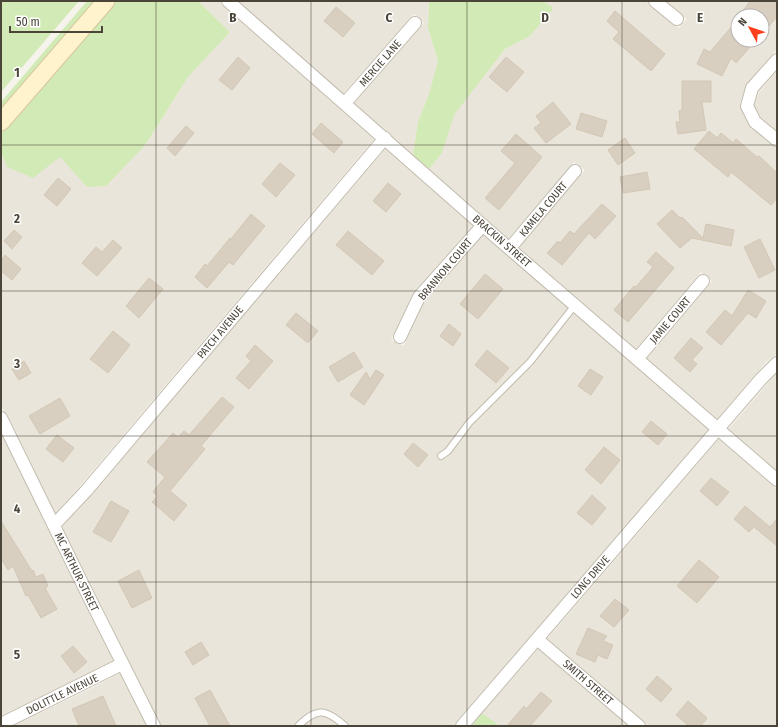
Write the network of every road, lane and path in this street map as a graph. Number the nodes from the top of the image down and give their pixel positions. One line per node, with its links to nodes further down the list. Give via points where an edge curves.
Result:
1 (106, 1): 8 (street)
2 (228, 1): 7 (street, BRACKIN STREET)
3 (655, 1): 4 (street)
4 (678, 19)
5 (415, 23): 7 (street, MERCIE LANE)
6 (777, 60): 10 (street, via 752,88 747,106 755,122)
7 (345, 103): 9 (street, BRACKIN STREET)
8 (1, 122)
9 (385, 138): 12 (street, BRACKIN STREET); 23 (street, PATCH AVENUE, via 86,491)
10 (777, 140)
11 (576, 171): 13 (street, KAMELA COURT)
12 (483, 225): 13 (street, BRACKIN STREET); 16 (street, BRANNON COURT, via 418,297)
13 (510, 248): 15 (street, BRACKIN STREET)
14 (703, 281): 17 (street, JAMIE COURT)
15 (575, 305): 17 (street, BRACKIN STREET); 21 (lane, via 530,362 469,423 448,451)
16 (400, 337)
17 (637, 359): 20 (street, BRACKIN STREET)
18 (777, 363): 20 (street, LONG DRIVE)
19 (1, 418): 23 (street, MC ARTHUR STREET)
20 (718, 429): 22 (street, BRACKIN STREET); 24 (street, LONG DRIVE)
21 (441, 456)
22 (777, 480)
23 (54, 525): 25 (street, MC ARTHUR STREET)
24 (537, 639): 30 (street, LONG DRIVE); 31 (street, SMITH STREET)
25 (122, 664): 26 (street, DOLITTLE AVENUE); 27 (street, MC ARTHUR STREET)
26 (1, 724)
27 (154, 726)
28 (298, 726): 29 (lane, via 316,712 324,712)
29 (345, 726)
30 (462, 726)
31 (639, 726)

